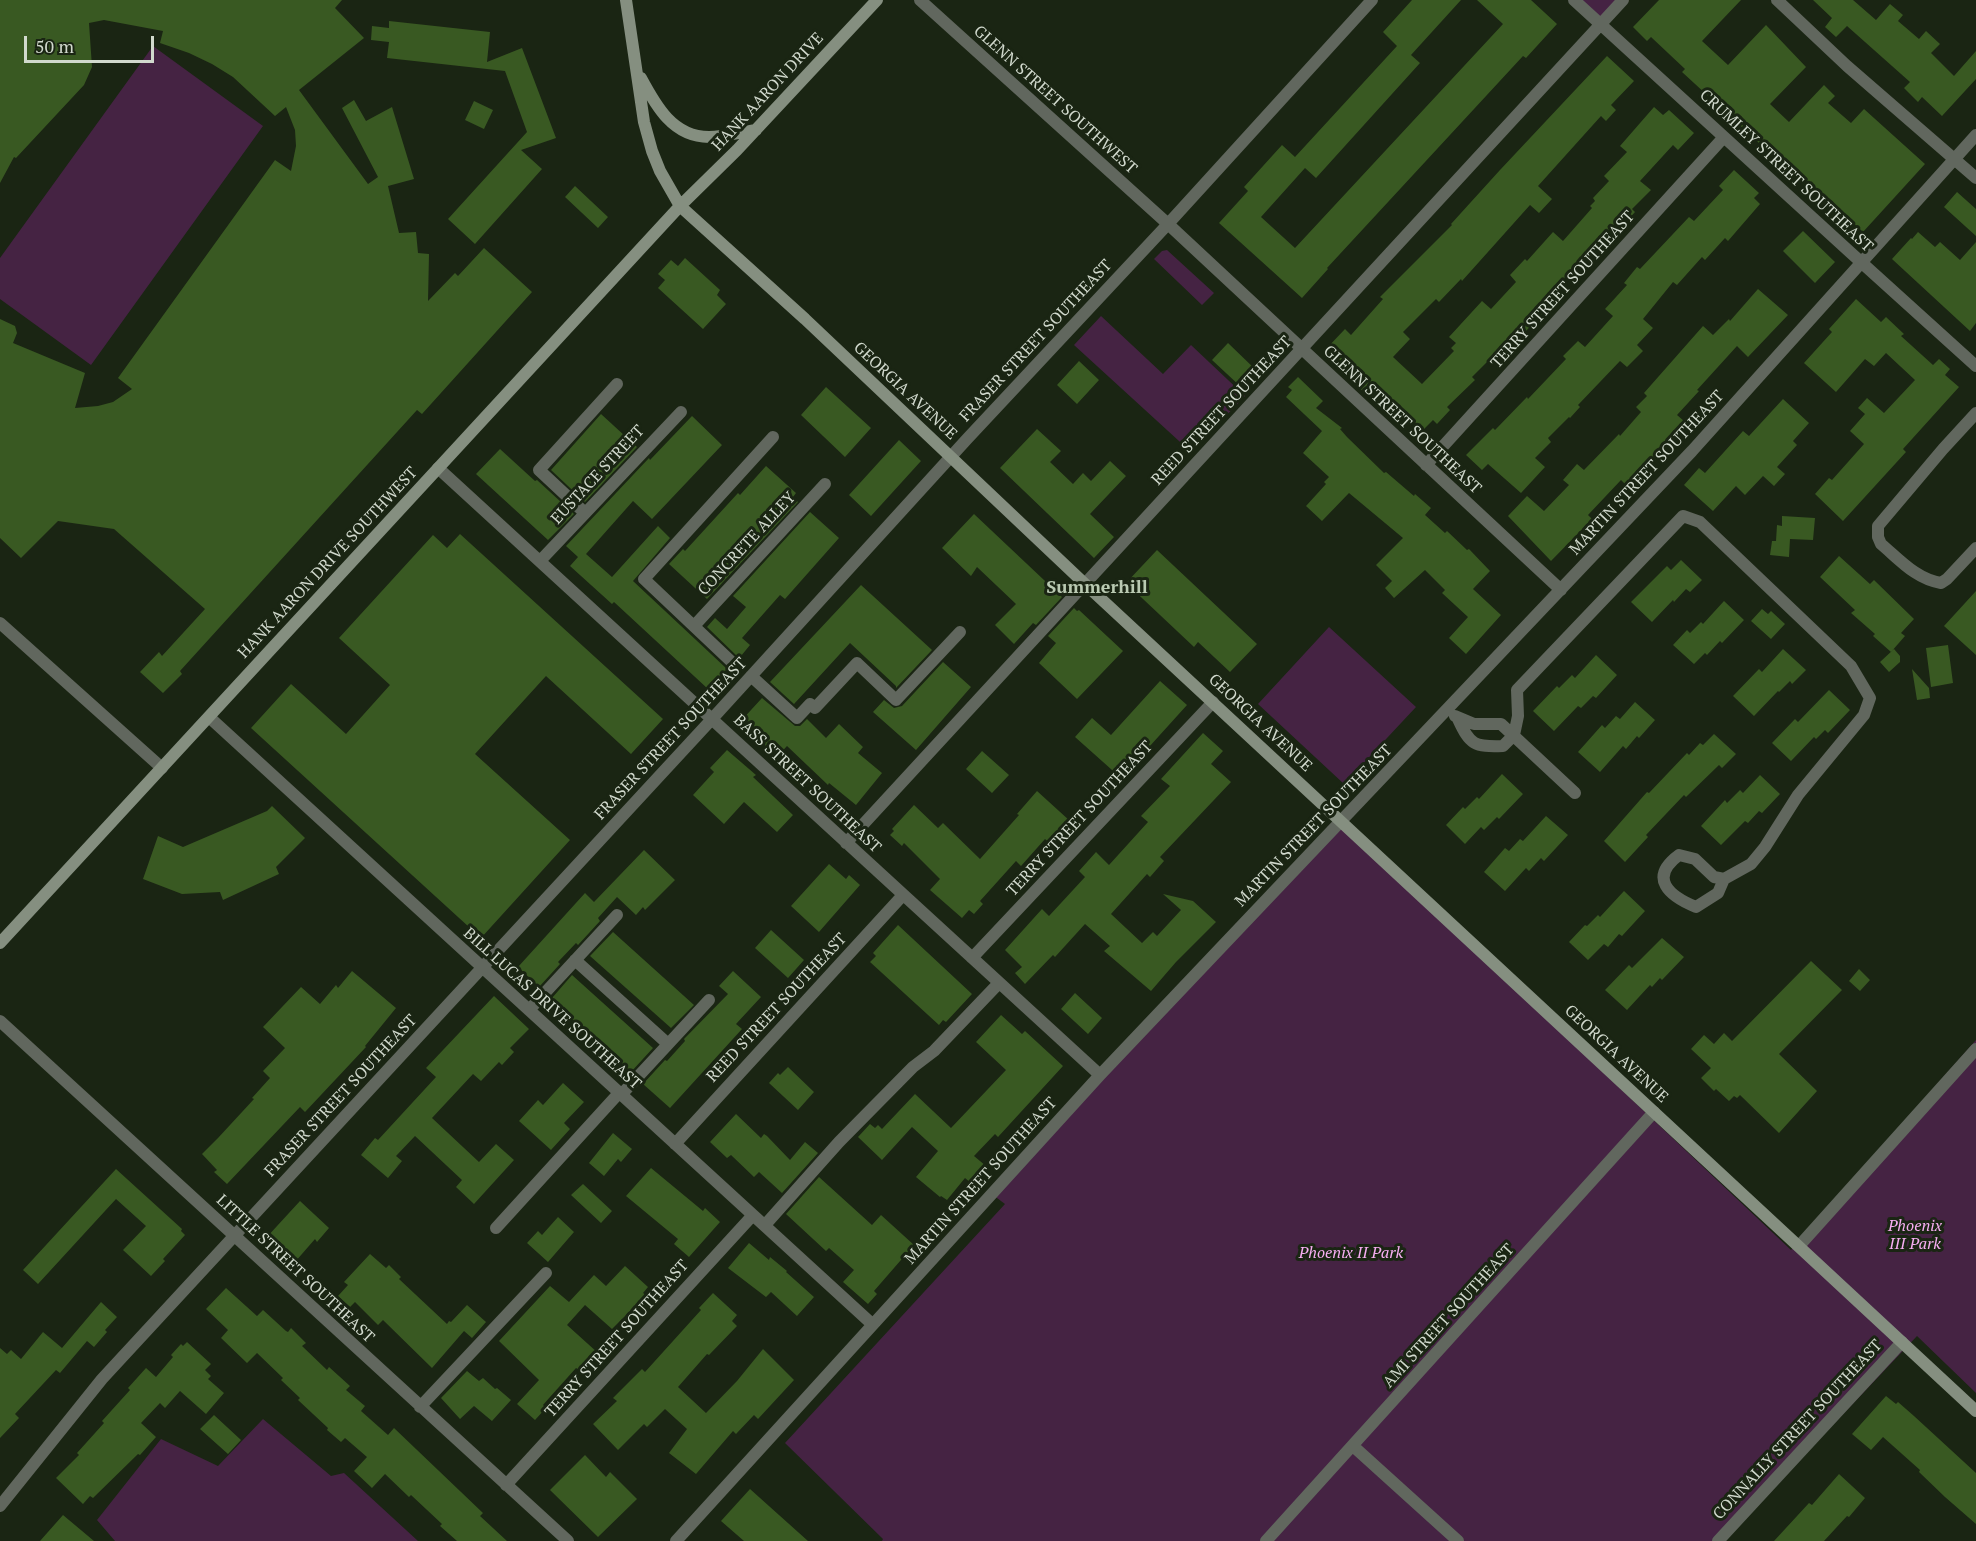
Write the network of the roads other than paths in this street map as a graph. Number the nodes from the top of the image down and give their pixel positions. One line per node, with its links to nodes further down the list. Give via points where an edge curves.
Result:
1 (626, 0): 9 (main road, GEORGIA AVENUE)
2 (877, 0): 10 (main road, HANK AARON DRIVE)
3 (921, 0): 16 (street, GLENN STREET SOUTHWEST)
4 (1372, 0): 16 (street, FRASER STREET SOUTHEAST)
5 (1574, 0): 8 (street, CRUMLEY STREET SOUTHEAST)
6 (1623, 0): 8 (street, REED STREET SOUTHEAST)
7 (1777, 0): 13 (street)
8 (1600, 24): 12 (street, CRUMLEY STREET SOUTHEAST); 18 (street, REED STREET SOUTHEAST)
9 (636, 69): 10 (main road, via 655,105 670,122 689,134 711,137); 15 (main road, GEORGIA AVENUE, via 652,152)
10 (756, 129): 15 (main road, HANK AARON DRIVE)
11 (1976, 135): 13 (street, MARTIN STREET SOUTHEAST)
12 (1724, 137): 17 (street, CRUMLEY STREET SOUTHEAST); 25 (street, TERRY STREET SOUTHEAST)
13 (1954, 160): 14 (street); 17 (street, MARTIN STREET SOUTHEAST)
14 (1976, 178)
15 (680, 206): 24 (main road, GEORGIA AVENUE); 26 (main road, HANK AARON DRIVE SOUTHWEST)
16 (1168, 224): 18 (street, GLENN STREET SOUTHEAST); 24 (street, FRASER STREET SOUTHEAST)
17 (1861, 263): 19 (street, CRUMLEY STREET SOUTHEAST); 32 (street, MARTIN STREET SOUTHEAST)
18 (1301, 349): 25 (street, GLENN STREET SOUTHEAST); 31 (street, REED STREET SOUTHEAST)
19 (1976, 366)
20 (617, 384): 28 (street, via 539,470)
21 (681, 411): 28 (street, EUSTACE STREET)
22 (1976, 414): 29 (street, via 1942,448 1878,526 1881,544 1921,578 1941,583)
23 (773, 437): 34 (street, via 644,579)
24 (951, 456): 31 (main road, GEORGIA AVENUE); 37 (street, FRASER STREET SOUTHEAST)
25 (1426, 465): 32 (street, GLENN STREET SOUTHEAST)
26 (438, 468): 30 (street, BASS STREET SOUTHEAST); 40 (main road, HANK AARON DRIVE SOUTHWEST)
27 (825, 484): 34 (street, CONCRETE ALLEY)
28 (585, 513): 30 (street, EUSTACE STREET)
29 (1976, 548)
30 (540, 561): 41 (street, BASS STREET SOUTHEAST)
31 (1085, 584): 38 (main road, GEORGIA AVENUE); 47 (street, REED STREET SOUTHEAST)
32 (1561, 590): 39 (street, MARTIN STREET SOUTHEAST)
33 (0, 623): 44 (street)
34 (694, 626): 36 (street)
35 (960, 632): 37 (street, via 896,700 856,663 815,708 810,704 797,718)
36 (737, 667)
37 (751, 676): 41 (street, FRASER STREET SOUTHEAST)
38 (1213, 702): 46 (main road, GEORGIA AVENUE); 52 (street, TERRY STREET SOUTHEAST)
39 (1447, 710): 42 (street); 46 (street, MARTIN STREET SOUTHEAST)
40 (209, 717): 44 (main road, HANK AARON DRIVE SOUTHWEST); 54 (street, BILL LUCAS DRIVE SOUTHEAST)
41 (712, 719): 47 (street, BASS STREET SOUTHEAST); 54 (street, FRASER STREET SOUTHEAST)
42 (1458, 719): 43 (street, via 1473,724 1501,724); 43 (street, via 1466,737 1476,744 1503,746)
43 (1514, 735): 45 (street); 48 (street, via 1517,690 1683,516 1700,522 1851,666 1870,698 1864,715 1798,795 1765,847 1751,864)
44 (162, 768): 51 (main road, HANK AARON DRIVE SOUTHWEST)
45 (1575, 793)
46 (1341, 821): 61 (street, MARTIN STREET SOUTHEAST); 63 (main road, GEORGIA AVENUE)
47 (846, 843): 49 (street, BASS STREET SOUTHEAST)
48 (1724, 879): 48 (street, via 1714,877 1695,859 1679,855 1663,873 1665,886 1680,901 1696,907 1718,893)
49 (903, 895): 52 (street, BASS STREET SOUTHEAST); 64 (street, REED STREET SOUTHEAST)
50 (617, 915): 53 (street)
51 (0, 943)
52 (972, 958): 55 (street, BASS STREET SOUTHEAST)
53 (575, 960): 57 (street); 59 (street)
54 (482, 967): 57 (street, BILL LUCAS DRIVE SOUTHEAST); 68 (street, FRASER STREET SOUTHEAST)
55 (999, 983): 61 (street, BASS STREET SOUTHEAST); 66 (street, via 847,1134)
56 (709, 1000): 59 (street)
57 (529, 1010): 62 (street, BILL LUCAS DRIVE SOUTHEAST)
58 (0, 1021): 68 (street, LITTLE STREET SOUTHEAST)
59 (668, 1044): 62 (street)
60 (1976, 1049): 69 (street)
61 (1100, 1075): 71 (street, MARTIN STREET SOUTHEAST)
62 (620, 1094): 64 (street, BILL LUCAS DRIVE SOUTHEAST); 67 (street)
63 (1654, 1112): 69 (main road, GEORGIA AVENUE); 75 (street, AMI STREET SOUTHEAST)
64 (675, 1144): 65 (street, BILL LUCAS DRIVE SOUTHEAST)
65 (753, 1215): 66 (street, BILL LUCAS DRIVE SOUTHEAST); 76 (street, TERRY STREET SOUTHEAST)
66 (765, 1225): 71 (street, BILL LUCAS DRIVE SOUTHEAST)
67 (496, 1228)
68 (234, 1236): 73 (street, LITTLE STREET SOUTHEAST); 77 (street, FRASER STREET SOUTHEAST, via 102,1379)
69 (1799, 1246): 72 (main road, GEORGIA AVENUE)
70 (546, 1273): 73 (street)
71 (873, 1324): 79 (street, MARTIN STREET SOUTHEAST)
72 (1902, 1342): 74 (main road, GEORGIA AVENUE); 82 (street, CONNALLY STREET SOUTHEAST)
73 (420, 1407): 76 (street, LITTLE STREET SOUTHEAST)
74 (1976, 1411)
75 (1353, 1446): 80 (street, AMI STREET SOUTHEAST); 81 (street)
76 (506, 1485): 78 (street, LITTLE STREET SOUTHEAST)
77 (0, 1506)
78 (568, 1541)
79 (676, 1541)
80 (1266, 1541)
81 (1458, 1541)
82 (1718, 1541)

